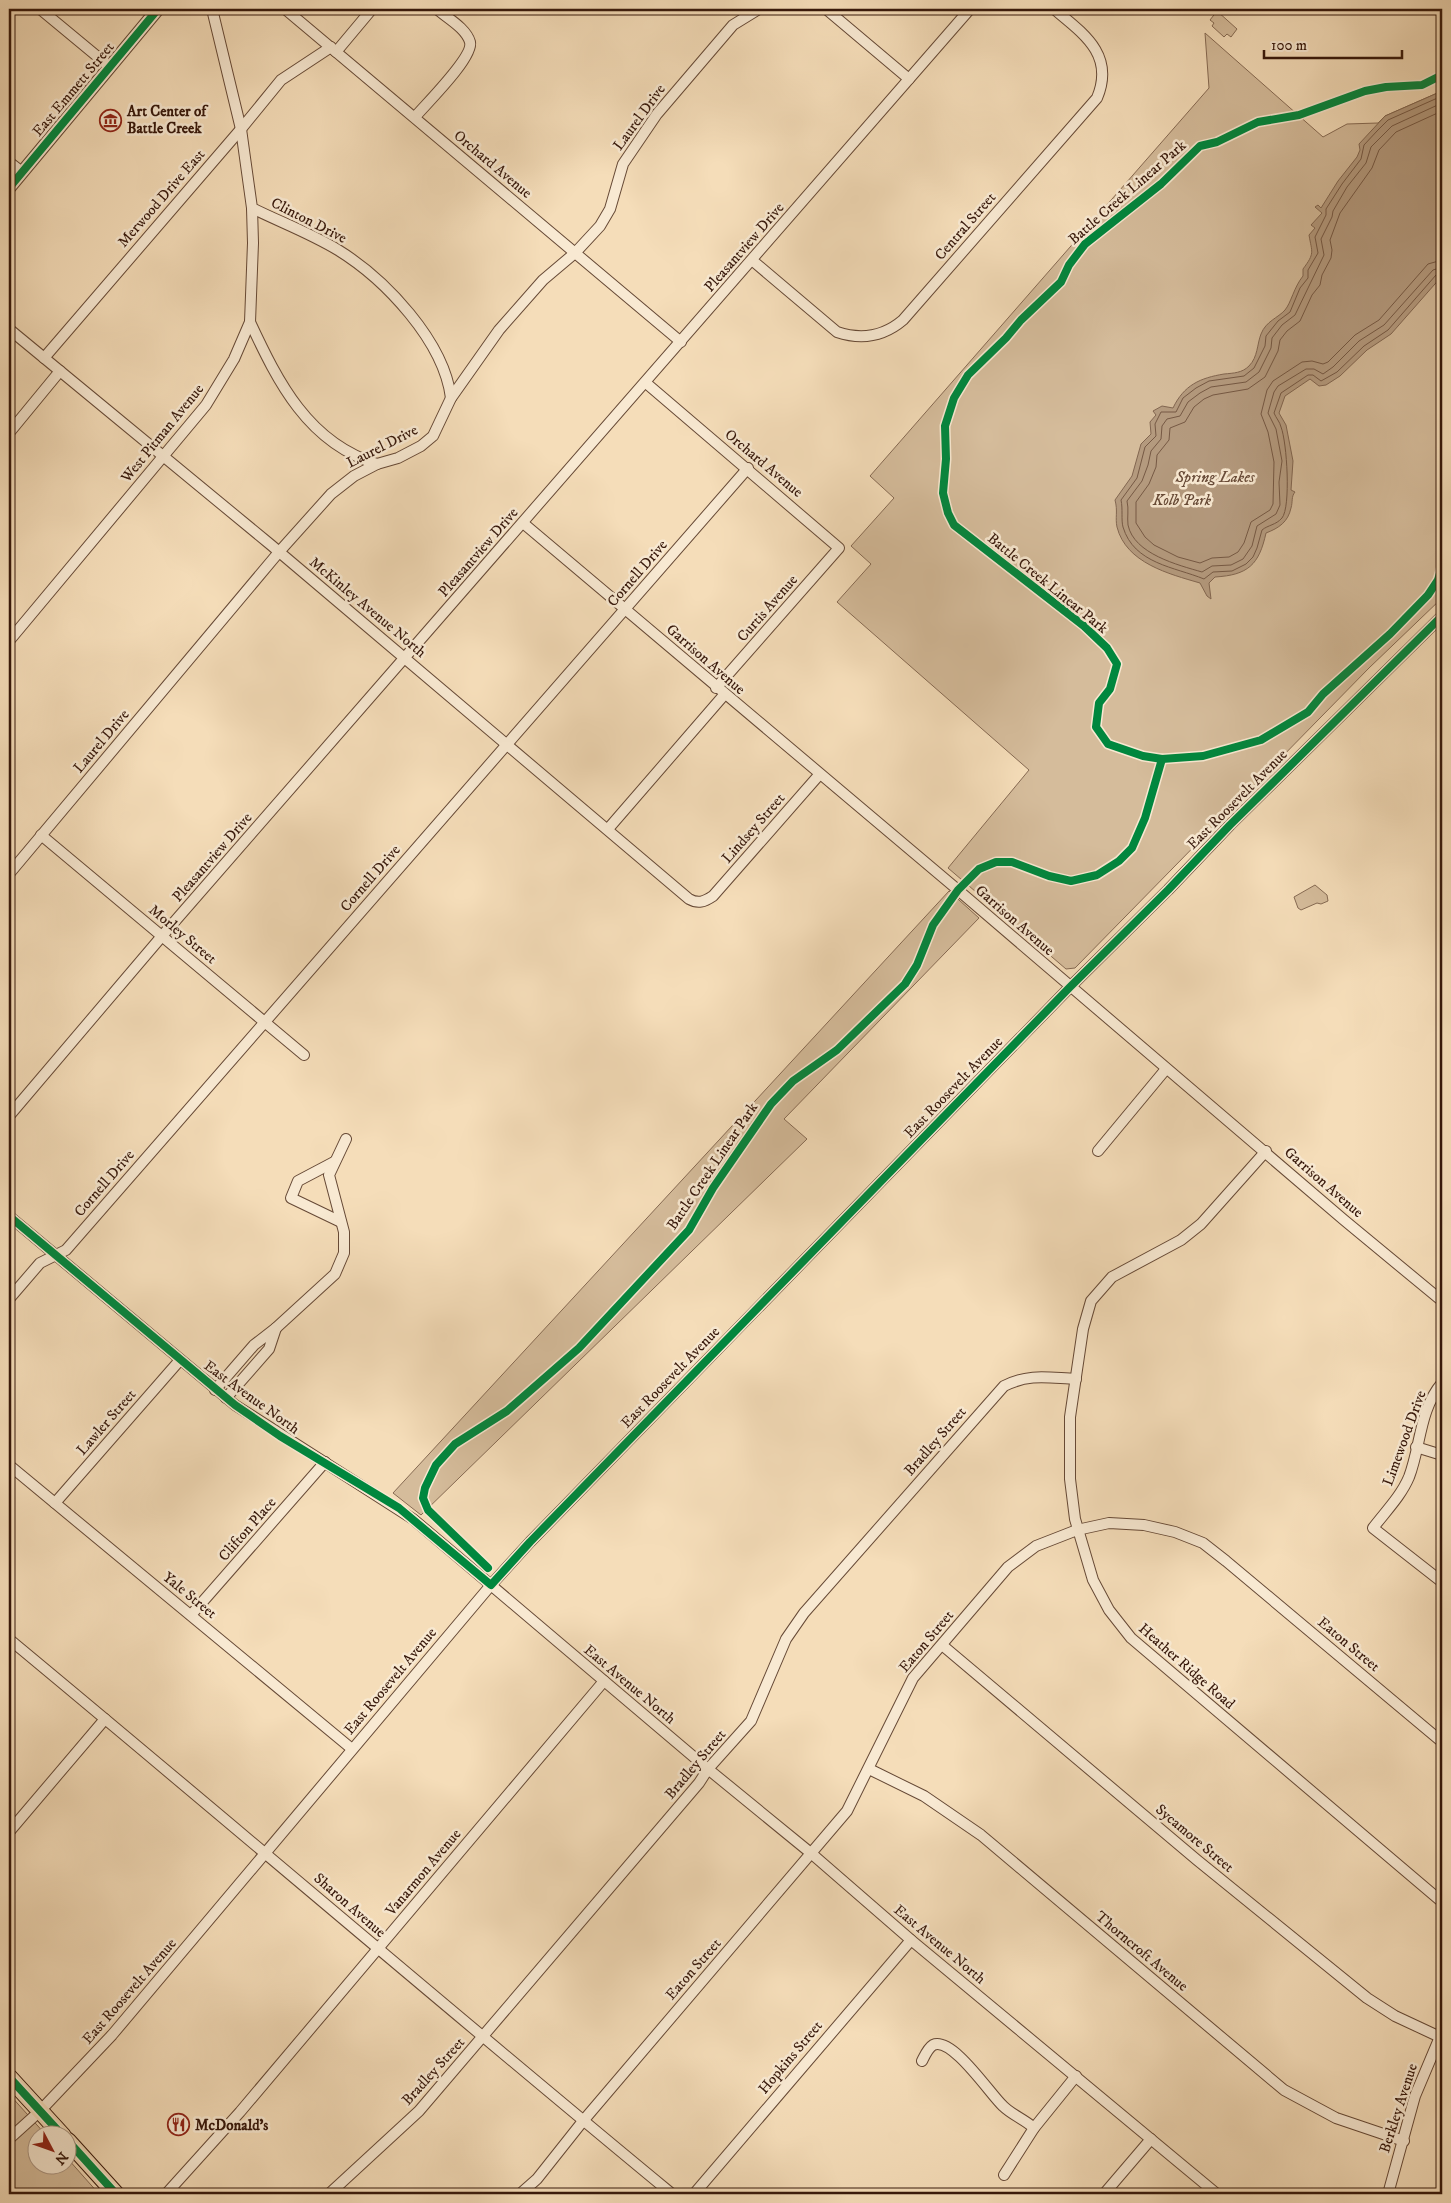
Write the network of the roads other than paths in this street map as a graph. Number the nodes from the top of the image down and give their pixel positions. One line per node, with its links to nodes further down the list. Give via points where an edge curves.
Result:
1 (40, 9): 12 (street)
2 (158, 9): 12 (street, East Emmett Street)
3 (212, 9): 15 (street, Clinton Drive)
4 (285, 9): 11 (street, Orchard Avenue)
5 (372, 9): 11 (street, Merwood Drive East)
6 (436, 9): 14 (street, via 463,31 470,49)
7 (759, 9): 20 (street, Laurel Drive, via 733,25 657,114 624,164 610,209 600,226)
8 (826, 9): 13 (street)
9 (970, 9): 13 (street, Pleasantview Drive)
10 (1054, 9): 21 (street, Central Street, via 1094,44 1103,80 1097,98 903,320 893,328 867,337 837,332)
11 (334, 49): 14 (street, Orchard Avenue); 15 (street, Merwood Drive East, via 281,80)
12 (110, 67): 17 (street, East Emmett Street)
13 (909, 79): 21 (street, Pleasantview Drive)
14 (415, 117): 20 (street, Orchard Avenue)
15 (241, 129): 19 (street, Clinton Drive); 25 (street, Merwood Drive East)
16 (9, 162): 17 (street)
17 (22, 172): 18 (street, East Emmett Street)
18 (9, 188)
19 (252, 208): 22 (street, West Pitman Avenue); 28 (street, Clinton Drive, via 338,250 377,280 419,326 442,364 449,380)
20 (575, 253): 24 (street, Orchard Avenue); 28 (street, Laurel Drive, via 542,280 505,323)
21 (753, 261): 24 (street, Pleasantview Drive)
22 (250, 322): 30 (street, West Pitman Avenue, via 224,379); 31 (street, via 279,382 314,427 358,458)
23 (9, 328): 25 (street, McKinley Avenue North)
24 (681, 342): 27 (street, Pleasantview Drive)
25 (44, 358): 26 (street, McKinley Avenue North)
26 (60, 371): 29 (street); 30 (street, McKinley Avenue North)
27 (646, 383): 32 (street, Orchard Avenue); 33 (street, Pleasantview Drive)
28 (451, 398): 31 (street, Laurel Drive, via 433,436 398,458)
29 (9, 433)
30 (164, 456): 35 (street, McKinley Avenue North); 38 (street, West Pitman Avenue)
31 (377, 464): 35 (street, Laurel Drive, via 354,476 331,494)
32 (748, 468): 34 (street, Orchard Avenue); 36 (street, Cornell Drive)
33 (523, 523): 36 (street, Garrison Avenue); 39 (street, Pleasantview Drive)
34 (839, 548): 40 (street, Curtis Avenue)
35 (280, 552): 39 (street, McKinley Avenue North); 44 (street, Laurel Drive)
36 (626, 610): 40 (street, Garrison Avenue); 41 (street, Cornell Drive)
37 (1442, 616): 48 (street, East Roosevelt Avenue)
38 (9, 641)
39 (405, 659): 41 (street, McKinley Avenue North); 47 (street, Pleasantview Drive)
40 (720, 691): 42 (street, Garrison Avenue); 43 (street, Curtis Avenue)
41 (507, 744): 43 (street, McKinley Avenue North); 49 (street, Cornell Drive)
42 (819, 774): 46 (street, Lindsey Street); 48 (street, Garrison Avenue)
43 (608, 830): 46 (street, McKinley Avenue North, via 689,899 696,902)
44 (41, 835): 45 (street, Laurel Drive); 47 (street, Morley Street)
45 (9, 874)
46 (708, 900)
47 (162, 936): 49 (street, Morley Street); 52 (street, Pleasantview Drive)
48 (1070, 987): 51 (street, Garrison Avenue); 75 (street, East Roosevelt Avenue)
49 (264, 1022): 50 (street, Morley Street); 59 (street, Cornell Drive, via 66,1250)
50 (304, 1055)
51 (1166, 1069): 54 (street); 55 (street, Garrison Avenue)
52 (9, 1116)
53 (346, 1138): 56 (street)
54 (1098, 1150)
55 (1266, 1151): 61 (street, Garrison Avenue); 64 (street, Heather Ridge Road, via 1201,1224 1181,1240 1112,1277 1091,1301 1083,1329)
56 (334, 1162): 58 (street, via 329,1175); 58 (street, via 298,1181 291,1198)
57 (9, 1216): 59 (street, East Avenue North)
58 (341, 1222): 62 (street, via 344,1253 335,1274)
59 (56, 1256): 60 (street, Cornell Drive, via 40,1263); 63 (street, East Avenue North)
60 (9, 1299)
61 (1442, 1301)
62 (276, 1328): 66 (street, via 254,1345); 67 (street, via 269,1348)
63 (180, 1360): 66 (street, East Avenue North); 72 (street, Lawler Street)
64 (1076, 1379): 73 (street, Heather Ridge Road, via 1069,1454); 83 (street, Bradley Street, via 1019,1378 1004,1386 804,1613 786,1639 751,1721)
65 (1442, 1384): 68 (street, Limewood Drive, via 1424,1418)
66 (215, 1390): 67 (street, East Avenue North)
67 (226, 1398): 70 (street, East Avenue North, via 280,1436)
68 (1416, 1447): 69 (street); 74 (street, Limewood Drive, via 1403,1490 1373,1528)
69 (1442, 1455)
70 (325, 1462): 75 (street, East Avenue North, via 413,1519); 76 (street, Clifton Place)
71 (9, 1465): 72 (street, Yale Street)
72 (55, 1503): 76 (street, Yale Street)
73 (1078, 1530): 78 (street, Eaton Street, via 1036,1546 1008,1567); 81 (street, Eaton Street, via 1109,1523 1144,1525 1175,1532 1202,1544); 89 (street, Heather Ridge Road, via 1092,1580 1109,1610 1131,1638)
74 (1442, 1582)
75 (490, 1585): 79 (street, East Avenue North); 82 (street, East Roosevelt Avenue)
76 (191, 1616): 82 (street, Yale Street)
77 (9, 1639): 80 (street, Sharon Avenue)
78 (942, 1645): 84 (street, Eaton Street, via 913,1678); 92 (street, Sycamore Street, via 1367,1998 1395,2016)
79 (604, 1681): 83 (street, East Avenue North); 91 (street, Vanarmon Avenue)
80 (105, 1719): 85 (street); 87 (street, Sharon Avenue)
81 (1442, 1742)
82 (352, 1749): 87 (street, East Roosevelt Avenue)
83 (708, 1769): 88 (street, East Avenue North); 93 (street, Bradley Street)
84 (869, 1769): 88 (street, Eaton Street, via 848,1811); 103 (street, Thorncroft Avenue, via 924,1796 981,1835 1284,2090 1336,2118)
85 (12, 1820): 86 (street)
86 (9, 1832)
87 (266, 1853): 91 (street, Sharon Avenue); 97 (street, East Roosevelt Avenue, via 112,2035)
88 (812, 1854): 90 (street, East Avenue North); 98 (street, Eaton Street)
89 (1442, 1902)
90 (911, 1940): 95 (street, East Avenue North); 111 (street, Hopkins Street)
91 (378, 1948): 93 (street, Sharon Avenue); 107 (street, Vanarmon Avenue, via 240,2112)
92 (1441, 2035): 103 (street, Berkley Avenue, via 1415,2096)
93 (483, 2038): 98 (street, Sharon Avenue); 108 (street, Bradley Street, via 419,2111)
94 (922, 2061): 100 (street, via 934,2045 950,2048 1005,2109)
95 (1076, 2076): 100 (street); 102 (street, East Avenue North)
96 (9, 2077): 97 (main road)
97 (40, 2111): 99 (main road); 101 (street, East Roosevelt Avenue)
98 (583, 2120): 109 (street, Eaton Street, via 537,2179); 110 (street, Sharon Avenue)
99 (53, 2126)
100 (1034, 2128): 105 (street)
101 (9, 2139)
102 (1151, 2139): 112 (street); 113 (street, East Avenue North)
103 (1404, 2141): 114 (street, Berkley Avenue)
104 (78, 2152): 106 (main road)
105 (1004, 2175)
106 (116, 2194)
107 (166, 2194)
108 (330, 2194)
109 (520, 2194)
110 (672, 2194)
111 (694, 2194)
112 (1104, 2194)
113 (1217, 2194)
114 (1388, 2194)

